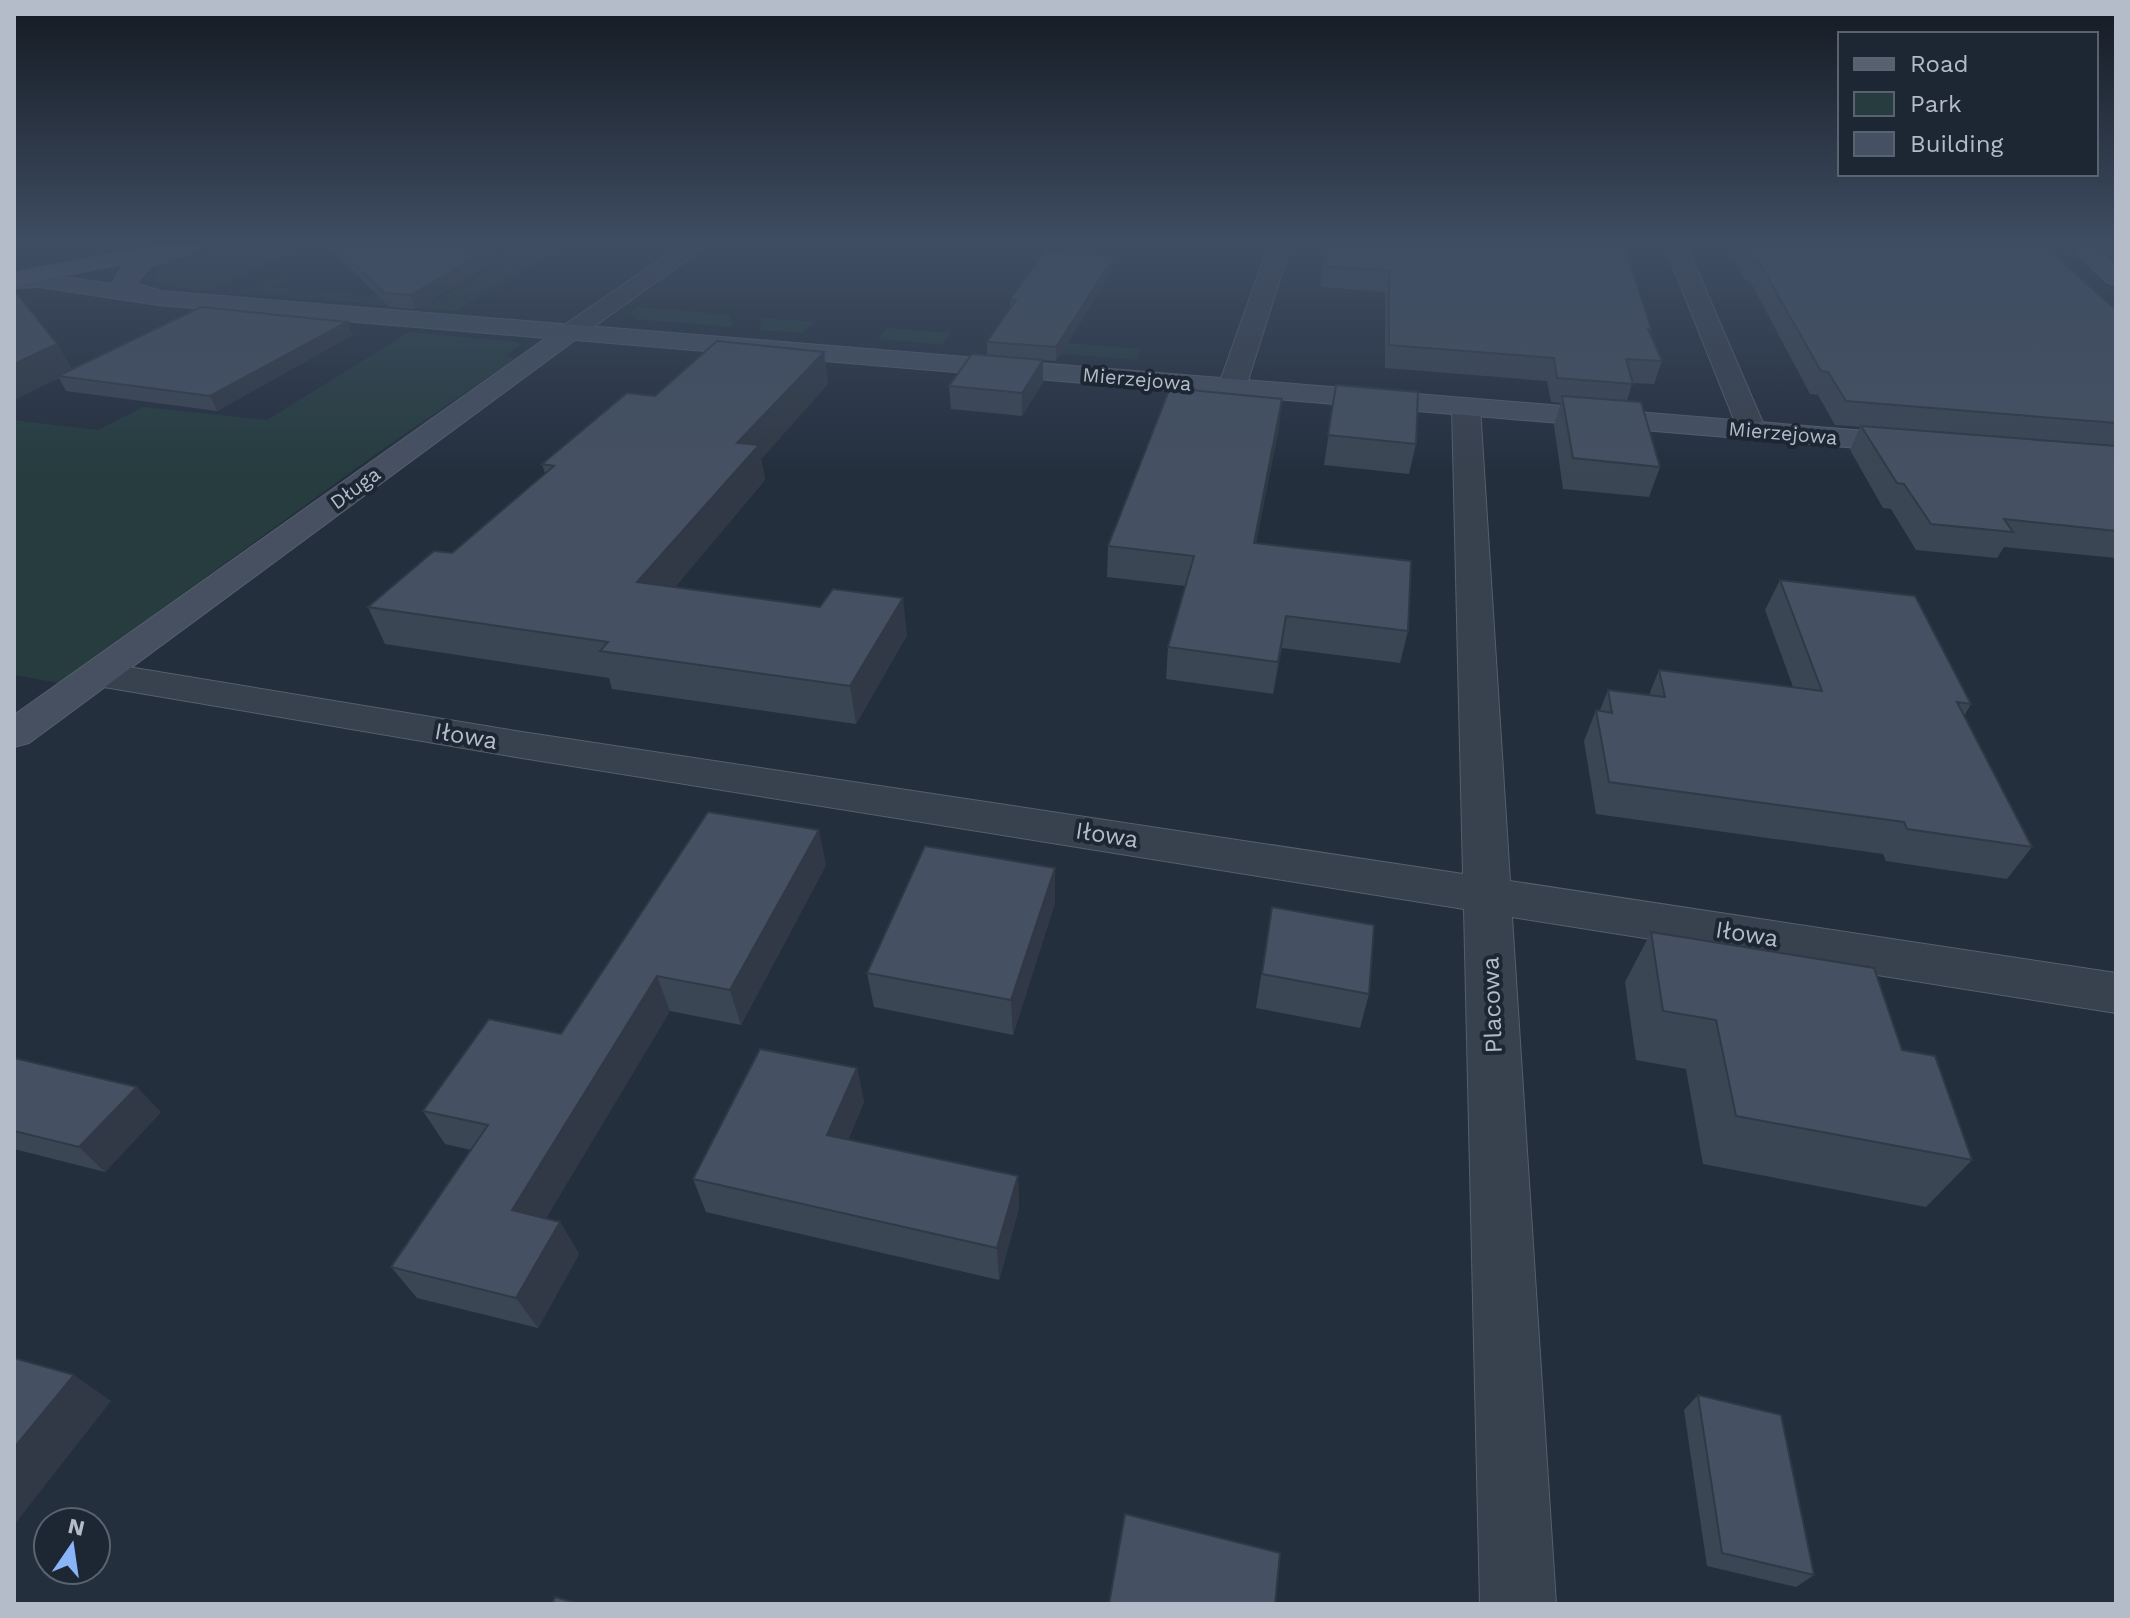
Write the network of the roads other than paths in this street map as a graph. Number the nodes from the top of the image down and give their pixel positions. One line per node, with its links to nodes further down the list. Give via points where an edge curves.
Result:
1 (411, 320): 5 (street, Mierzejowa)
2 (589, 320): 5 (street, Długa)
3 (1255, 320): 6 (street)
4 (1706, 320): 8 (street)
5 (569, 333): 6 (street, Mierzejowa); 10 (street, Długa)
6 (1232, 387): 7 (street, Mierzejowa)
7 (1466, 407): 8 (street, Mierzejowa); 12 (street, Placowa)
8 (1752, 430): 9 (street, Mierzejowa)
9 (1949, 446)
10 (98, 674): 11 (street, Długa); 12 (street, Iłowa, via 522,745)
11 (14, 734)
12 (1488, 893): 13 (street, Iłowa); 14 (street, Placowa)
13 (2116, 993)
14 (1518, 1604)

